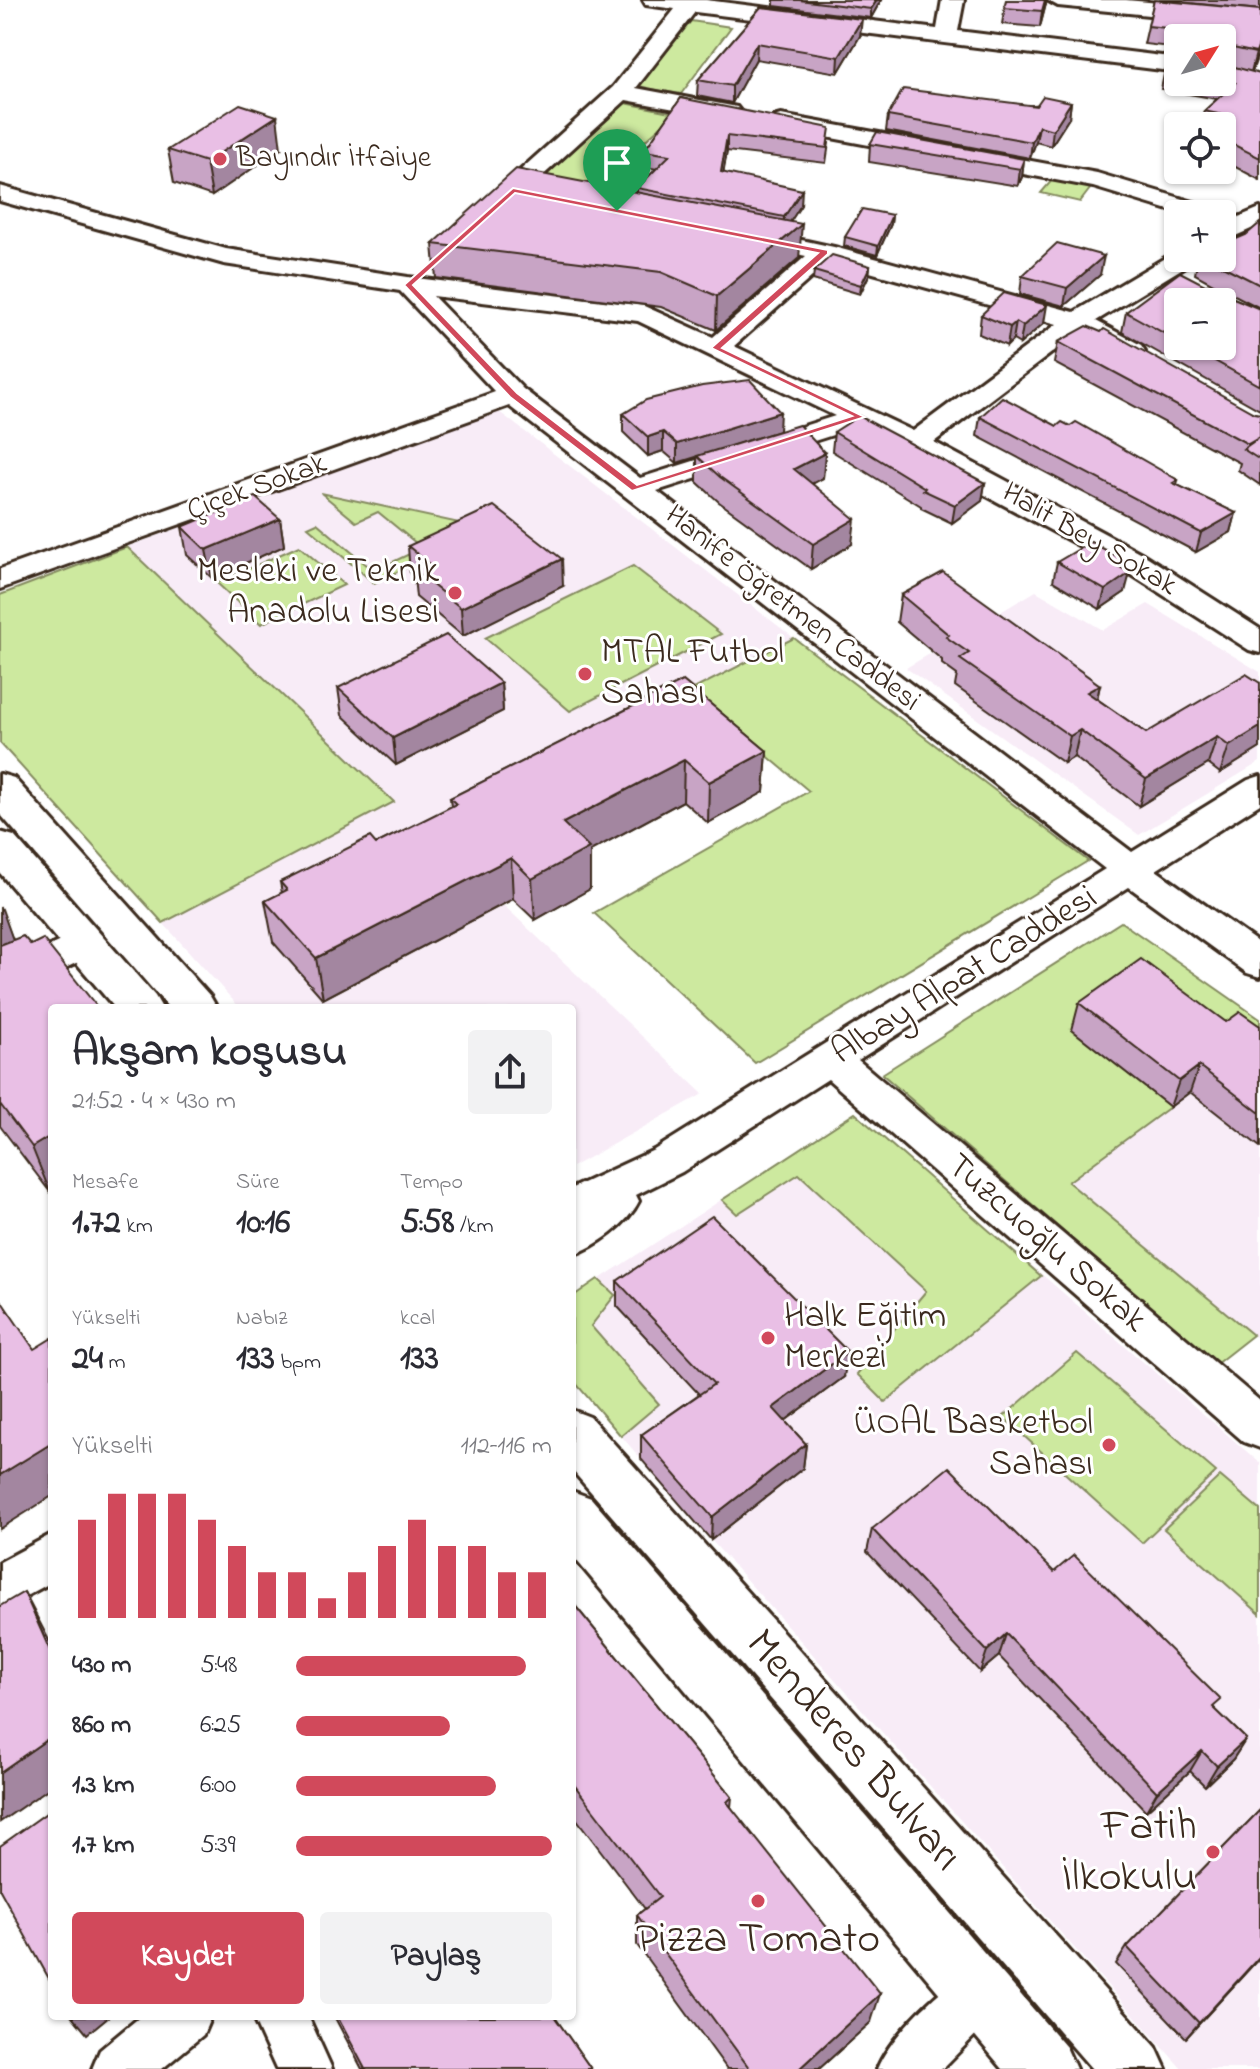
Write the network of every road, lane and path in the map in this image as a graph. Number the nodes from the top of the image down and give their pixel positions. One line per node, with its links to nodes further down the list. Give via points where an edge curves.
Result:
1 (654, 0): 4 (street)
2 (953, 0): 6 (street)
3 (1058, 0): 5 (street)
4 (691, 2): 6 (street); 8 (street)
5 (1260, 19)
6 (946, 38): 7 (street)
7 (1164, 63)
8 (621, 92): 9 (street); 12 (street, via 1097,180)
9 (513, 190): 11 (street); 13 (street)
10 (0, 193): 19 (street, via 224,256)
11 (544, 197)
12 (1164, 201)
13 (478, 222)
14 (731, 234): 15 (street)
15 (825, 252): 21 (street); 22 (street)
16 (432, 264): 19 (street)
17 (1164, 269): 21 (street)
18 (1178, 272): 20 (street)
19 (408, 285): 22 (street, Halit Bey Sokak, via 644,314); 24 (street, Hanife Öğretmen Caddesi)
20 (1189, 285)
21 (1077, 321): 23 (street); 26 (street)
22 (716, 348): 25 (street, Halit Bey Sokak)
23 (1156, 366)
24 (513, 395): 27 (street, Hanife Öğretmen Caddesi); 28 (street, Çiçek Sokak)
25 (860, 417): 26 (street, Halit Bey Sokak); 27 (street)
26 (915, 443): 29 (street, Halit Bey Sokak, via 1132,561)
27 (635, 489): 33 (street, Hanife Öğretmen Caddesi)
28 (0, 580)
29 (1260, 643)
30 (0, 788): 38 (main road)
31 (1260, 788): 33 (street, Albay Alpat Caddesi)
32 (0, 846): 34 (main road)
33 (1132, 871): 35 (street, Hanife Öğretmen Caddesi); 39 (street, Albay Alpat Caddesi)
34 (84, 943): 36 (street); 37 (main road)
35 (1260, 963)
36 (0, 985)
37 (137, 1004)
38 (191, 1004)
39 (831, 1059): 40 (street, Albay Alpat Caddesi); 43 (street, Tuzcuoğlu Sokak)
40 (668, 1161): 41 (street, Albay Alpat Caddesi); 42 (street, Albay Alpat Caddesi)
41 (576, 1205)
42 (576, 1235)
43 (1260, 1428)
44 (576, 1438): 55 (main road, Menderes Bulvarı)
45 (576, 1520): 48 (main road, Menderes Bulvarı)
46 (48, 1558): 47 (street)
47 (0, 1588)
48 (978, 1994): 53 (street); 54 (main road, Menderes Bulvarı)
49 (179, 2020): 51 (street)
50 (281, 2020): 52 (street)
51 (119, 2069)
52 (305, 2069)
53 (904, 2069)
54 (1044, 2069)
55 (1134, 2069)

